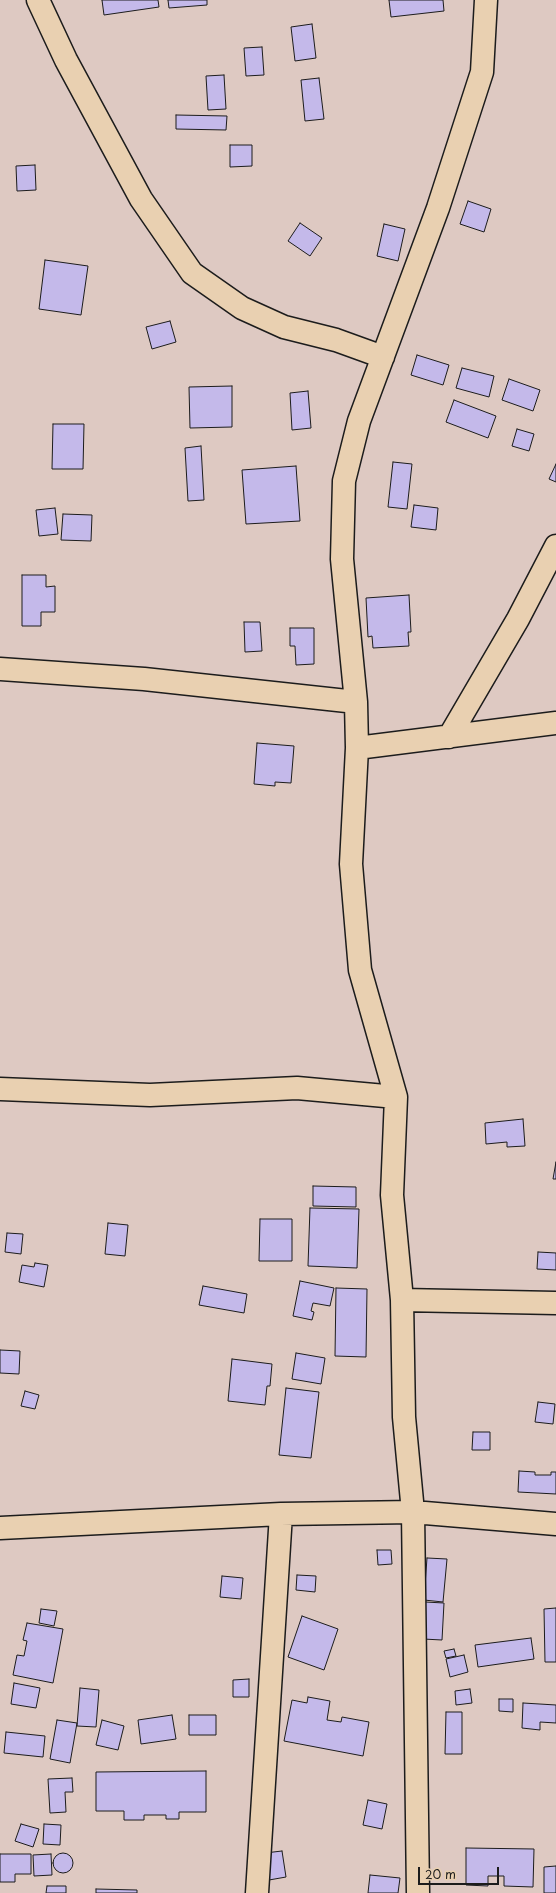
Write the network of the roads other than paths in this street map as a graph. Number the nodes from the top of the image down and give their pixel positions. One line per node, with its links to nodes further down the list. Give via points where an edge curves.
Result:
1 (38, 0): 3 (street, via 66,60 141,199 192,273 242,308 284,327 336,340)
2 (486, 0): 3 (street, via 482,72 438,208)
3 (383, 357): 6 (street, via 359,421 344,481 342,559)
4 (556, 546): 8 (street, via 518,619)
5 (0, 669): 6 (street, via 144,679)
6 (356, 702): 9 (street)
7 (556, 723): 8 (street)
8 (449, 737): 9 (street)
9 (357, 748): 11 (street, via 351,864 360,970)
10 (0, 1089): 11 (street, via 150,1095 297,1088)
11 (396, 1097): 12 (street, via 392,1195)
12 (402, 1300): 13 (street); 14 (street, via 404,1417)
13 (556, 1303)
14 (413, 1512): 15 (street); 16 (street); 19 (street)
15 (281, 1514): 17 (street); 18 (street)
16 (556, 1524)
17 (0, 1528)
18 (257, 1893)
19 (418, 1893)

